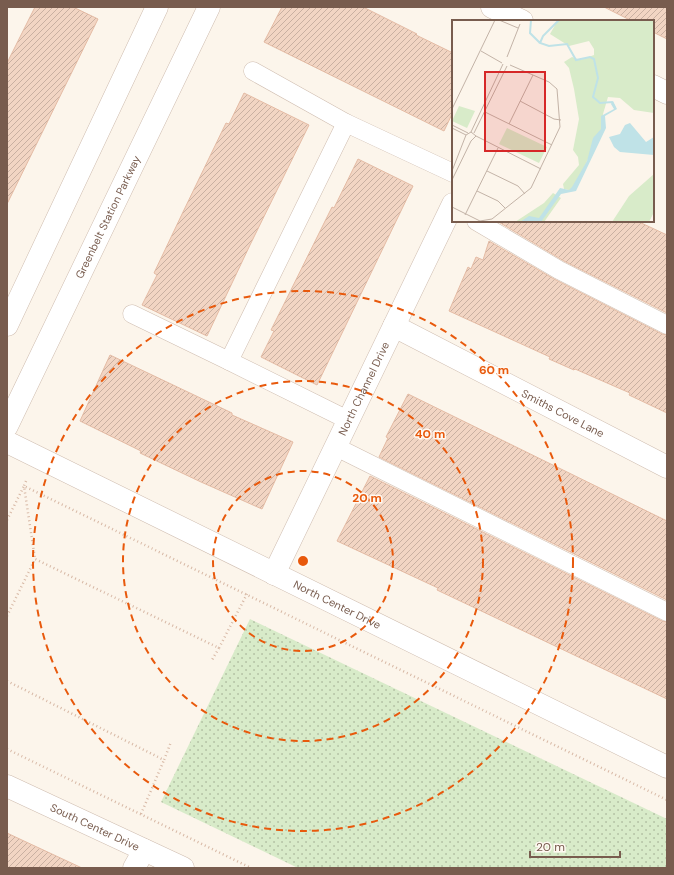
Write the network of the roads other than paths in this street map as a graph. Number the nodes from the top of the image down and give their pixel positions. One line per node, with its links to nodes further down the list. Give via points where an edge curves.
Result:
1 (157, 7): 13 (street)
2 (209, 7): 18 (street, Greenbelt Station Parkway)
3 (492, 7): 4 (street)
4 (520, 20)
5 (252, 71): 8 (lane)
6 (654, 86): 7 (street)
7 (667, 93)
8 (346, 123): 9 (lane); 16 (lane)
9 (452, 174)
10 (452, 208): 15 (street, North Channel Drive)
11 (478, 222): 14 (lane, via 559,270)
12 (132, 314): 16 (lane)
13 (7, 325)
14 (667, 325)
15 (394, 326): 17 (street, North Channel Drive); 21 (street, Smiths Cove Lane)
16 (229, 361): 17 (lane)
17 (348, 420): 20 (street, North Channel Drive)
18 (7, 426)
19 (7, 442): 22 (street, North Center Drive)
20 (336, 447): 22 (street, North Channel Drive); 23 (lane)
21 (667, 467)
22 (274, 574): 24 (street, North Center Drive)
23 (667, 612)
24 (667, 767)
25 (7, 786): 26 (street, South Center Drive)
26 (139, 859): 27 (street, South Center Drive)
27 (183, 868)

